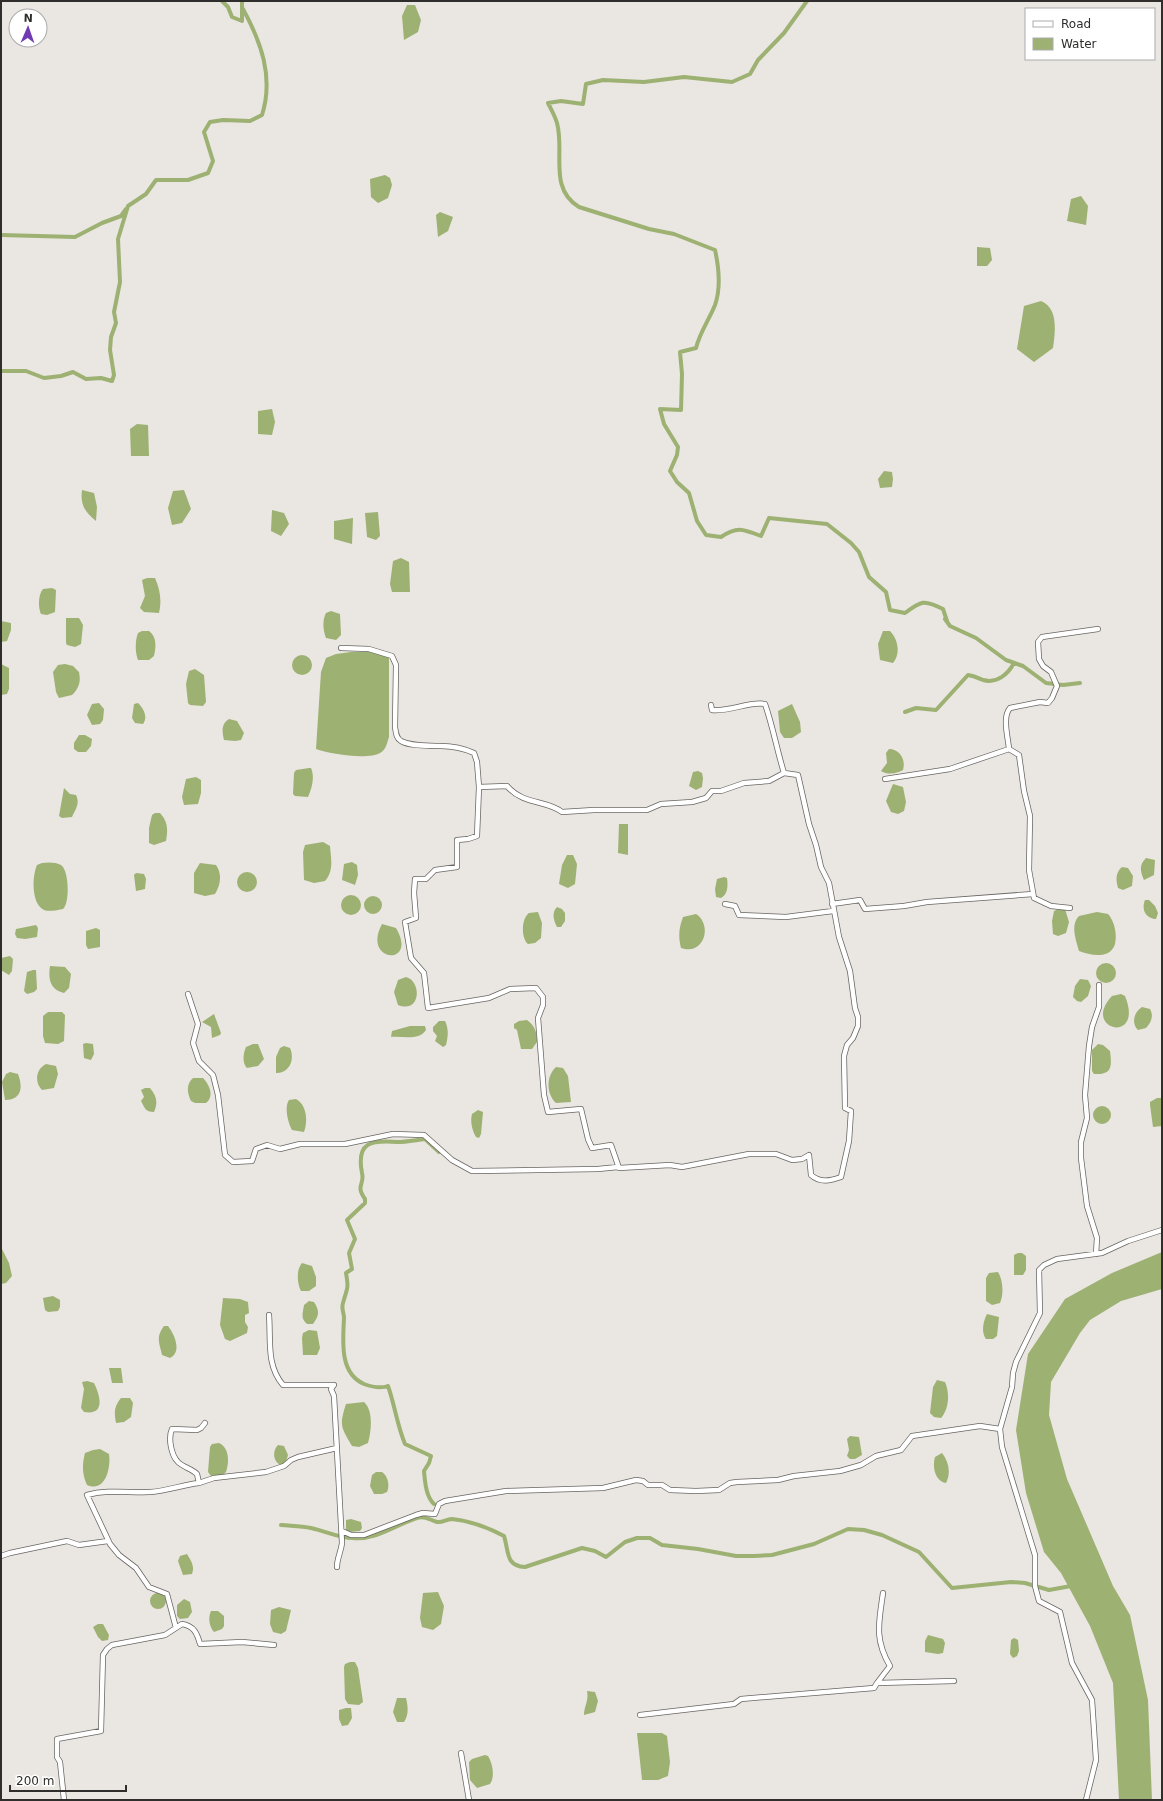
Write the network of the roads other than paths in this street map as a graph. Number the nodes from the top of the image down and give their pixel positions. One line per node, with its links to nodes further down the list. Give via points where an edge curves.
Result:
1 (1098, 629): 4 (street, via 1042,637 1038,642 1039,659 1051,672 1055,684 1052,698 1048,703 1032,703 1008,710 1006,720)
2 (341, 648): 7 (street, via 369,649 392,656 396,665 397,737 414,744 446,746 474,754)
3 (710, 705): 5 (street, via 712,710 719,711 757,702 765,704 771,718)
4 (1009, 749): 6 (street, via 950,769); 8 (street, via 1018,755 1029,807 1029,870)
5 (784, 773): 7 (street, via 769,781 744,783 721,791 712,791 706,798 692,802 661,804 647,810 562,812 558,808 513,793 507,786); 10 (street, via 798,775)
6 (885, 779)
7 (479, 787): 15 (street, via 477,836 458,840 457,867 435,870 426,879 415,879 416,918 405,922 411,958 424,973 428,1008 489,998 510,989 536,988 543,997 538,1018 544,1095 548,1112 581,1109 592,1148 611,1145)
8 (1033, 894): 10 (street, via 865,909 860,900); 11 (street, via 1034,898 1051,906)
9 (725, 904): 12 (street, via 735,906 739,915 774,918)
10 (832, 904): 12 (street)
11 (1070, 908)
12 (833, 911): 15 (street, via 850,971 858,1017 858,1026 844,1056 845,1108 851,1111 851,1121 841,1177 831,1181 817,1180 811,1175 809,1156 792,1160 776,1154 749,1154 682,1167)
13 (1099, 985): 17 (street, via 1099,1007 1089,1046 1087,1118 1081,1158 1087,1206 1097,1238)
14 (188, 994): 15 (street, via 198,1024 193,1042 199,1061 213,1075 225,1155 233,1162 252,1161 256,1149 267,1145 280,1149 300,1144 345,1144 393,1134 428,1136 452,1160 472,1171 598,1169)
15 (618, 1166)
16 (1162, 1230): 17 (street)
17 (1096, 1254): 20 (street, via 1058,1259 1039,1270 1040,1313 1016,1362)
18 (269, 1315): 21 (street, via 270,1355 276,1377 283,1385 334,1384 332,1389)
19 (205, 1423): 22 (street, via 197,1430 172,1429 170,1434 170,1444 178,1462 197,1474)
20 (1000, 1429): 23 (street, via 980,1426 912,1436 902,1450 876,1456 861,1466 778,1480 737,1482 719,1490 670,1490 636,1480 603,1488 506,1491 445,1501 439,1504 435,1514 422,1513 364,1535 351,1535); 36 (street, via 1002,1447 1035,1555 1034,1586 1039,1601 1060,1612 1072,1663 1092,1700 1096,1760)
21 (337, 1448): 22 (street, via 298,1457 284,1466 266,1472 214,1478); 23 (street)
22 (199, 1483): 24 (street, via 180,1485 163,1491 122,1491 87,1495)
23 (342, 1531): 26 (street, via 342,1552 337,1558)
24 (108, 1541): 25 (street, via 79,1544 67,1541); 28 (street, via 119,1555 136,1568 149,1587 167,1594)
25 (1, 1556)
26 (337, 1567)
27 (883, 1593): 31 (street, via 878,1626 881,1651 890,1666)
28 (176, 1628): 29 (street, via 182,1624 190,1625 197,1633 200,1644 242,1642); 34 (street, via 165,1635 112,1645 103,1655 101,1731 57,1739 57,1757 60,1762)
29 (274, 1645)
30 (954, 1681): 31 (street)
31 (877, 1682): 32 (street, via 874,1688 741,1699 734,1704)
32 (640, 1715)
33 (461, 1753): 35 (street)
34 (64, 1800)
35 (469, 1800)
36 (1086, 1800)

